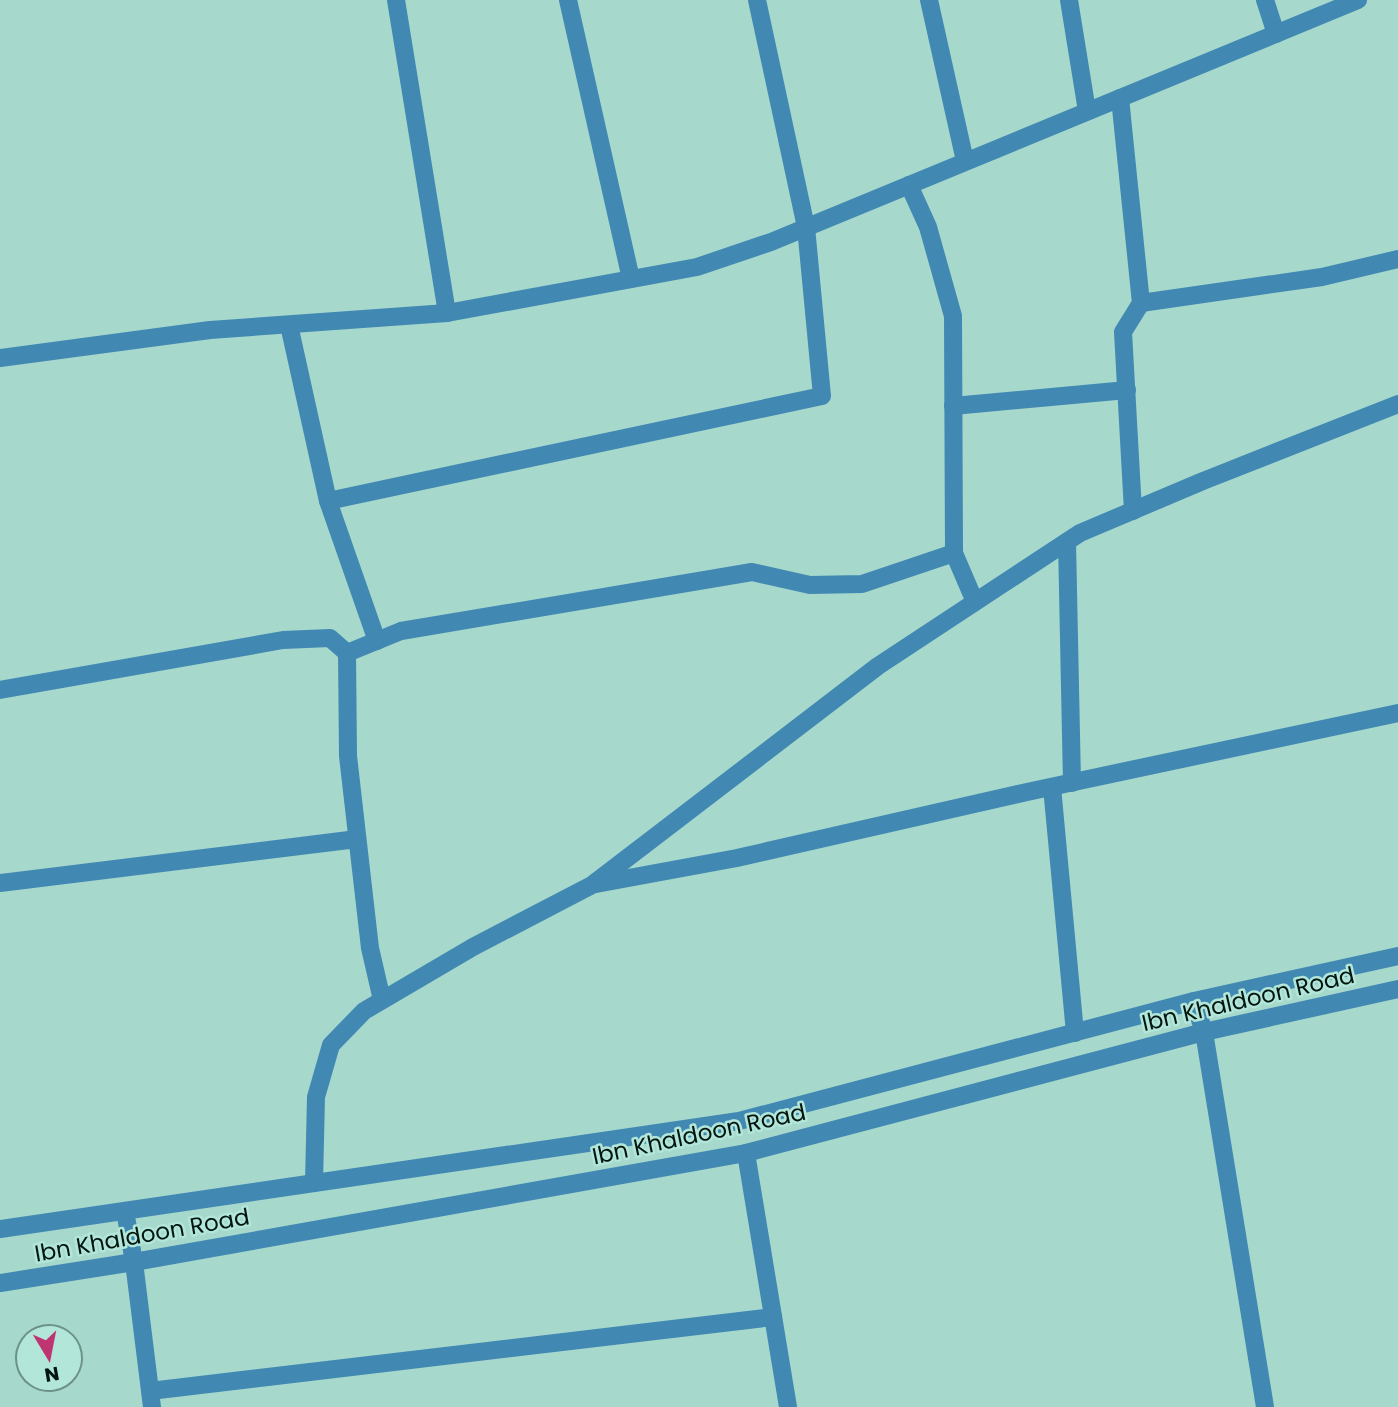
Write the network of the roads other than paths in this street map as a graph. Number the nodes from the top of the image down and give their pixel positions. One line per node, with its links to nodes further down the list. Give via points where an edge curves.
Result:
1 (396, 0): 17 (street)
2 (569, 0): 15 (street)
3 (757, 0): 13 (street)
4 (929, 0): 11 (street)
5 (1069, 0): 10 (street)
6 (1265, 0): 8 (street)
7 (1358, 0): 8 (street)
8 (1276, 34): 9 (street)
9 (1121, 98): 10 (street); 16 (street)
10 (1087, 111): 11 (street)
11 (965, 162): 12 (street)
12 (909, 184): 13 (street); 22 (street, via 928,227 953,316)
13 (806, 227): 15 (street, via 697,267); 23 (street, via 822,396)
14 (1398, 259): 16 (street, via 1322,276)
15 (631, 279): 17 (street)
16 (1141, 303): 20 (street, via 1123,332)
17 (447, 313): 18 (street)
18 (289, 325): 19 (street, via 210,330); 23 (street)
19 (0, 358)
20 (1127, 390): 22 (street); 24 (street)
21 (1398, 404): 24 (street)
22 (953, 405): 26 (street)
23 (328, 501): 28 (street)
24 (1133, 511): 25 (street)
25 (1068, 542): 27 (street); 32 (street)
26 (954, 553): 27 (street); 28 (street, via 862,584 810,585 752,572 401,631)
27 (975, 603): 36 (street, via 878,666)
28 (377, 641): 29 (street)
29 (347, 653): 30 (street, via 330,638 283,640); 34 (street, via 348,756)
30 (0, 690)
31 (1398, 713): 32 (street)
32 (1072, 783): 33 (street)
33 (1052, 787): 36 (street, via 737,858); 42 (street)
34 (357, 839): 35 (street); 39 (street, via 369,948)
35 (0, 883)
36 (592, 885): 39 (street)
37 (1398, 956): 40 (street, Ibn Khaldoon Road)
38 (1398, 989): 41 (street, Ibn Khaldoon Road)
39 (382, 1000): 44 (street, via 364,1011 331,1045 316,1097)
40 (1194, 1001): 41 (street); 42 (street, Ibn Khaldoon Road)
41 (1204, 1032): 43 (street, Ibn Khaldoon Road); 52 (street)
42 (1075, 1033): 44 (street, Ibn Khaldoon Road, via 739,1121)
43 (746, 1153): 47 (street, Ibn Khaldoon Road); 49 (street)
44 (314, 1183): 45 (street, Ibn Khaldoon Road)
45 (125, 1211): 46 (street, Ibn Khaldoon Road); 47 (street)
46 (0, 1229)
47 (134, 1262): 48 (street, Ibn Khaldoon Road); 50 (street)
48 (0, 1283)
49 (773, 1317): 50 (street); 51 (street)
50 (151, 1399)
51 (788, 1407)
52 (1265, 1407)

